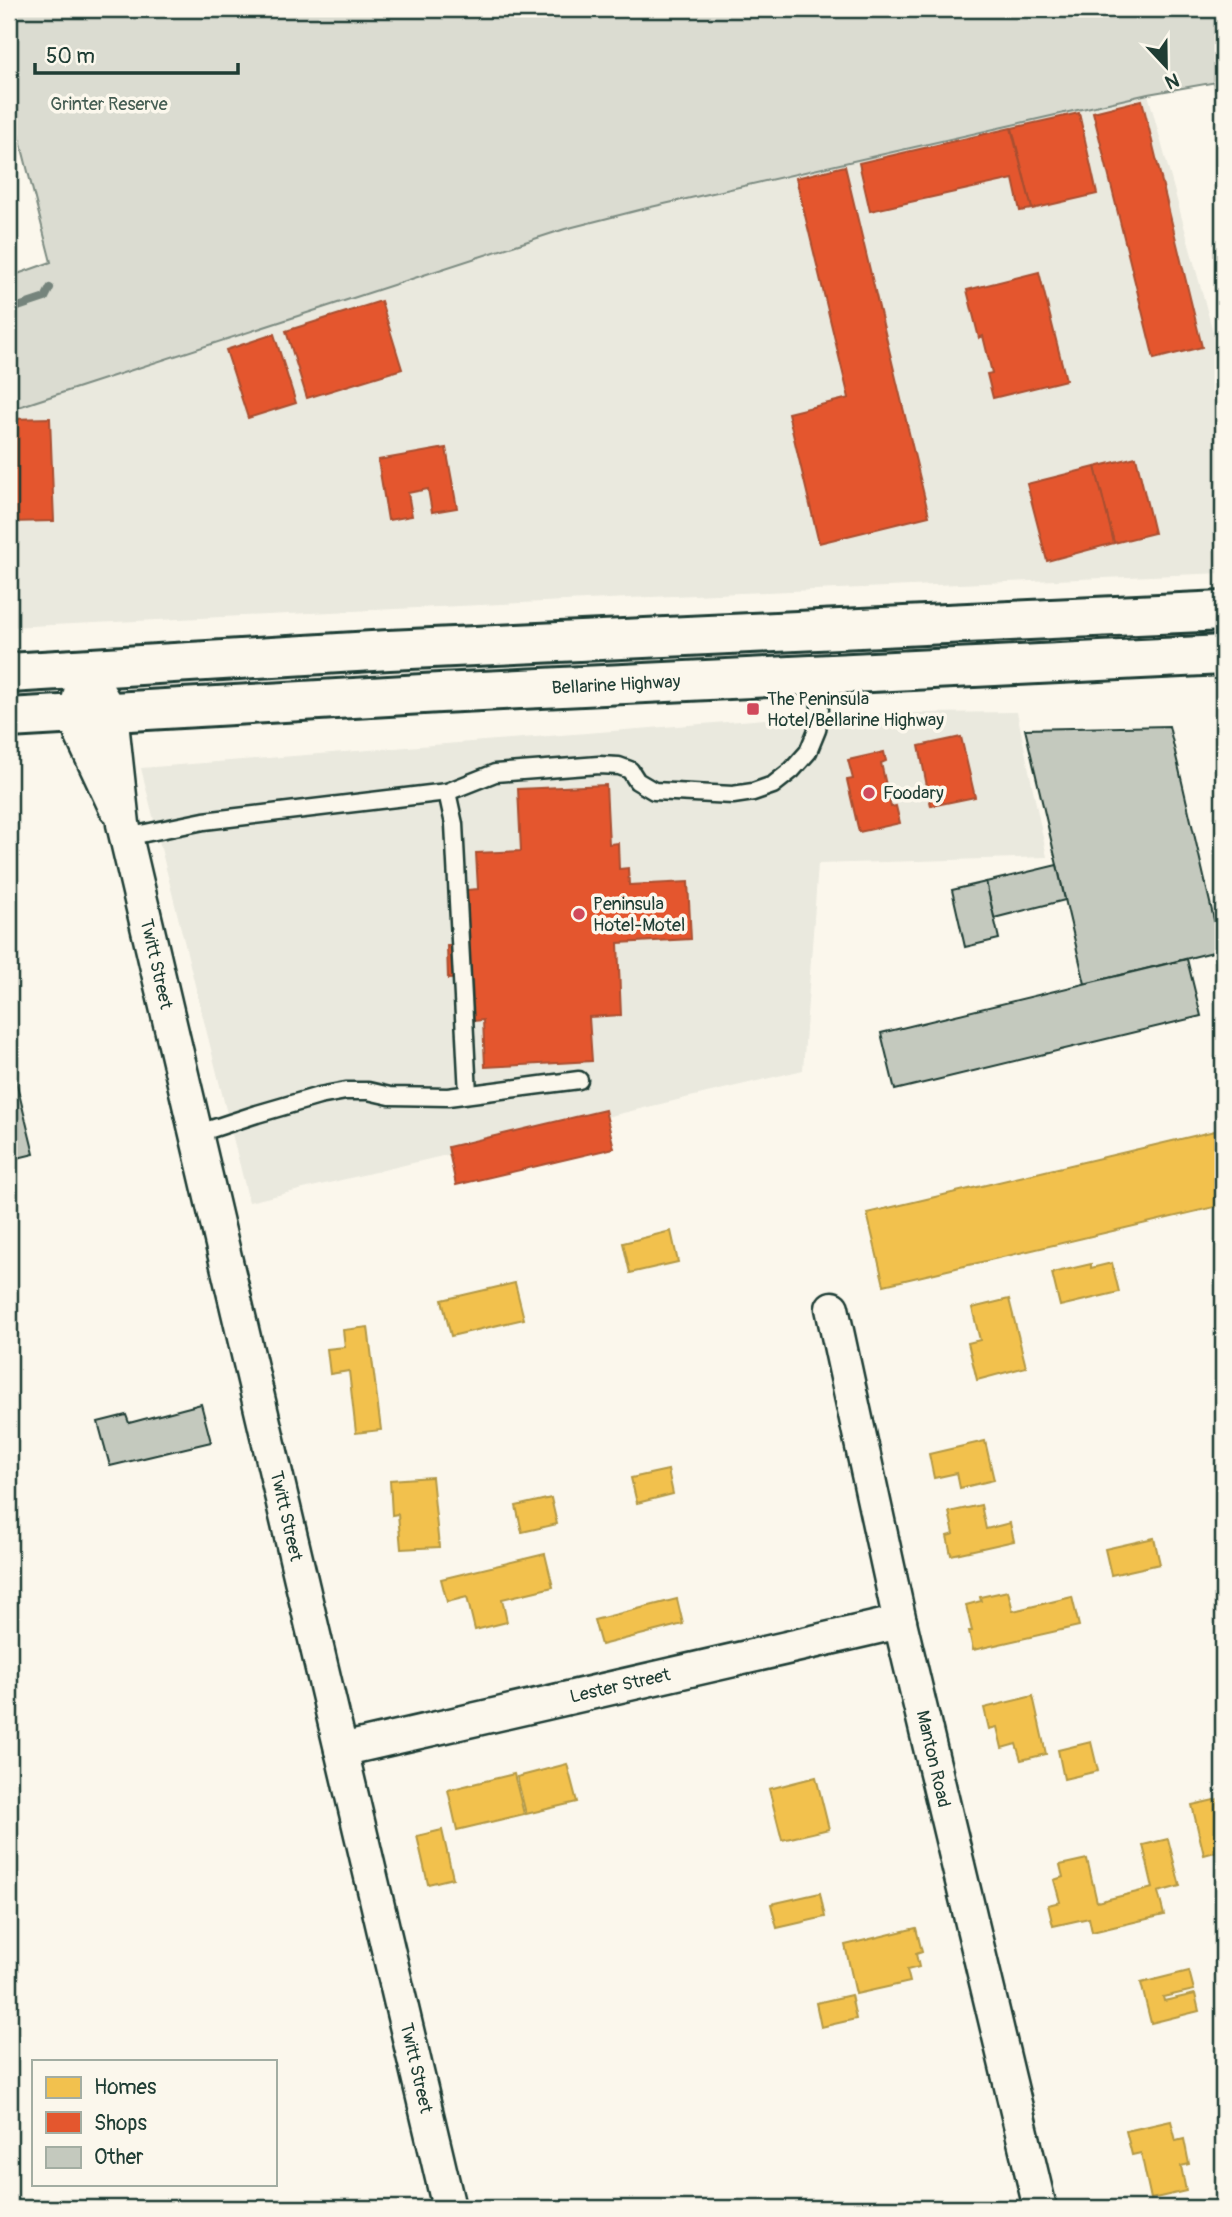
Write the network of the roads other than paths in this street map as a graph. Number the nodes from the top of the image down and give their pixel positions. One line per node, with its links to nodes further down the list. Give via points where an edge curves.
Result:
1 (1223, 611): 3 (highway, via 389,650)
2 (1223, 655): 5 (highway, Bellarine Highway)
3 (85, 670): 4 (highway); 6 (street, Twitt Street)
4 (9, 673)
5 (818, 675): 6 (highway, Bellarine Highway); 8 (lane, via 820,709 808,752 773,785 753,792 654,790 637,781 630,770 599,765 495,774)
6 (93, 714): 7 (highway, Bellarine Highway); 9 (street, Twitt Street)
7 (9, 718)
8 (447, 792): 9 (lane); 11 (lane, via 454,824)
9 (125, 830): 12 (street, Twitt Street)
10 (579, 1080): 11 (lane)
11 (468, 1094): 12 (lane, via 414,1097 346,1091)
12 (196, 1134): 15 (street, Twitt Street)
13 (832, 1308): 14 (street, Manton Road)
14 (900, 1622): 15 (street, Lester Street); 17 (street, Manton Road)
15 (341, 1750): 16 (street, Twitt Street)
16 (449, 2208)
17 (1040, 2208)

